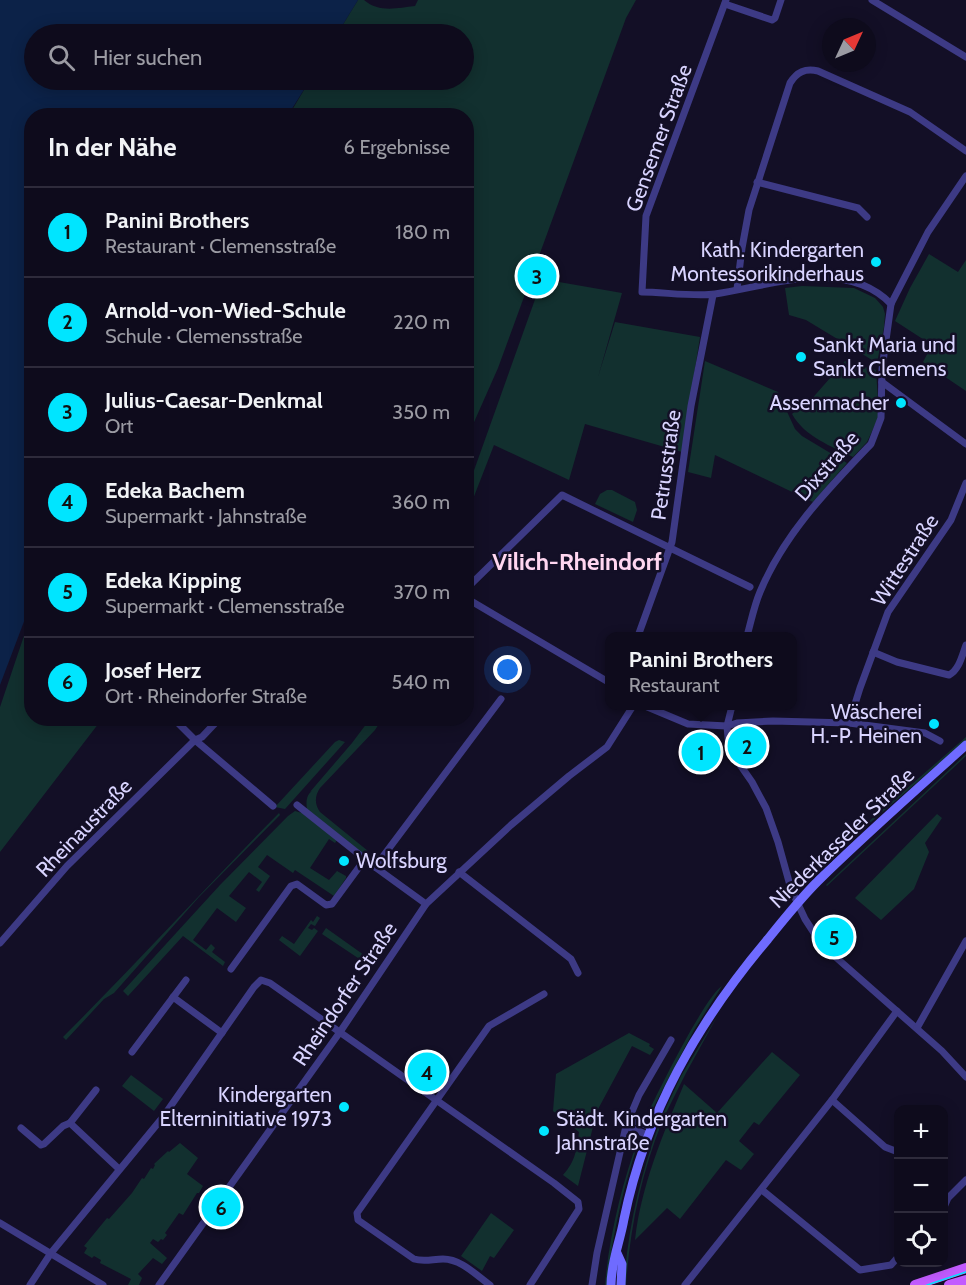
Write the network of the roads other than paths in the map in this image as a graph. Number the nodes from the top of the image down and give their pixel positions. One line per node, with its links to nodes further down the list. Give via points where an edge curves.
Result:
1 (781, 0): 3 (street, via 772,20)
2 (872, 0): 4 (street)
3 (725, 2): 10 (street, Gensemer Straße, via 646,216 642,291)
4 (966, 57)
5 (966, 151): 7 (street, via 910,112 810,69 794,76 790,83)
6 (966, 176): 11 (street, Dixstraße, via 928,232)
7 (757, 182): 8 (street, via 858,208); 9 (street)
8 (867, 217)
9 (737, 289): 10 (street); 11 (street, via 784,280 839,280 881,294)
10 (713, 295): 15 (street, Petrusstraße, via 691,406)
11 (891, 304): 12 (street, Dixstraße)
12 (882, 382): 13 (street); 20 (street, Dixstraße, via 881,418 871,444 784,545 760,592)
13 (966, 444)
14 (966, 483): 22 (street, Wittestraße, via 951,520 888,612)
15 (670, 547): 16 (street, via 562,495); 17 (street); 19 (street, Petrusstraße)
16 (474, 580)
17 (750, 587)
18 (474, 603): 23 (street)
19 (639, 632)
20 (748, 632)
21 (966, 645): 22 (street, via 954,673 949,675)
22 (873, 652): 28 (street, Wittestraße)
23 (605, 681)
24 (501, 699): 38 (street)
25 (630, 710): 39 (street, Rheindorfer Straße, via 607,747)
26 (656, 710): 31 (street, via 688,724)
27 (731, 710): 31 (street)
28 (849, 723): 31 (street, via 772,721); 33 (street, via 925,733)
29 (181, 726): 32 (street)
30 (212, 726): 32 (street, Rheinaustraße)
31 (727, 726): 40 (street, via 729,749 766,808)
32 (195, 740): 36 (street); 43 (street, Rheinaustraße, via 67,866)
33 (940, 741)
34 (966, 745): 40 (main road, Niederkasseler Straße)
35 (297, 805): 37 (street)
36 (273, 806)
37 (365, 859): 38 (street); 44 (street, via 332,904 327,905 297,884 291,886)
38 (375, 867): 41 (street)
39 (459, 872): 41 (street, Rheindorfer Straße); 45 (street, via 571,959)
40 (798, 903): 49 (street, via 816,936 831,953); 62 (main road, Niederkasseler Straße, via 742,969 685,1055)
41 (426, 904): 51 (street, Rheindorfer Straße)
42 (966, 941): 50 (street)
43 (0, 943)
44 (231, 969)
45 (578, 973)
46 (186, 980): 48 (street)
47 (544, 994): 57 (street, via 489,1026)
48 (173, 997): 52 (street); 54 (street)
49 (897, 1011): 50 (street); 58 (street)
50 (917, 1028): 55 (street)
51 (340, 1032): 52 (street, via 261,980); 57 (street); 76 (street, Rheindorfer Straße)
52 (222, 1033): 64 (street, via 164,1117)
53 (670, 1040): 60 (street)
54 (132, 1052)
55 (966, 1077)
56 (96, 1090): 59 (street)
57 (437, 1099): 77 (street, via 357,1213 358,1220 414,1259 452,1260); 78 (street, via 578,1202 579,1209)
58 (832, 1100): 63 (street); 66 (street)
59 (70, 1123): 61 (street, via 41,1145); 64 (street)
60 (628, 1123): 62 (street); 79 (street)
61 (21, 1128)
62 (649, 1131): 70 (main road, Niederkasseler Straße)
63 (894, 1150)
64 (119, 1169): 69 (street)
65 (966, 1180): 67 (street)
66 (762, 1190): 71 (street, via 860,1270); 82 (street)
67 (948, 1198)
68 (0, 1223): 69 (street)
69 (51, 1253): 74 (street); 75 (street)
70 (617, 1253): 80 (main road, Niederkasseler Straße, via 611,1264); 81 (main road, Niederkasseler Straße, via 622,1264)
71 (894, 1262)
72 (966, 1268): 83 (main road)
73 (966, 1280): 84 (main road)
74 (30, 1285)
75 (103, 1285)
76 (159, 1285)
77 (490, 1285)
78 (530, 1285)
79 (592, 1285)
80 (611, 1285)
81 (621, 1285)
82 (685, 1285)
83 (915, 1285)
84 (950, 1285)

